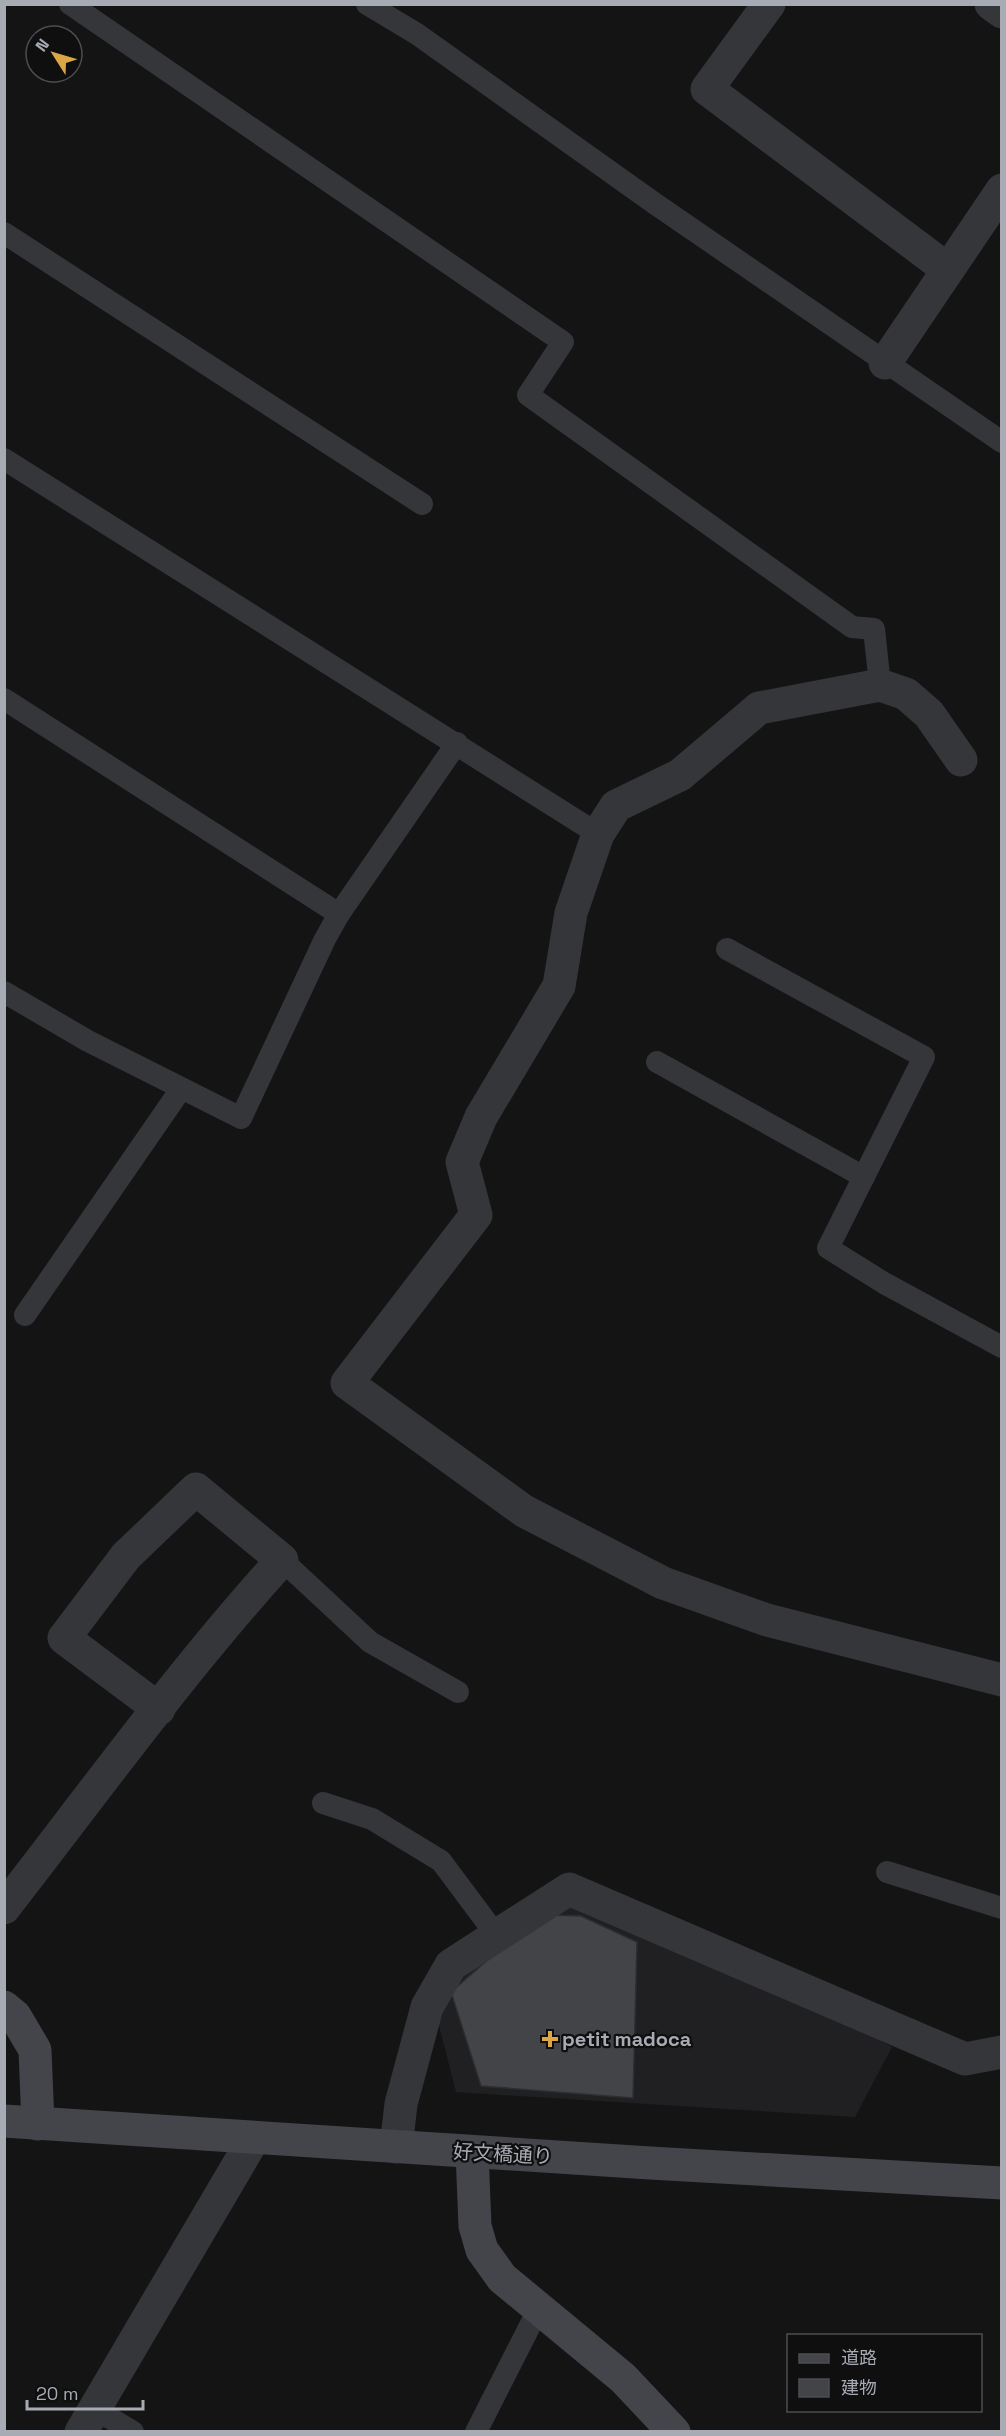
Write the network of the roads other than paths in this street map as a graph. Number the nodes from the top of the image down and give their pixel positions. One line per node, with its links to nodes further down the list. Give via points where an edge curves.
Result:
1 (70, 4): 13 (lane, via 563,342 528,395 852,627 874,629)
2 (367, 4): 9 (lane, via 417,34)
3 (769, 4): 8 (street, via 707,88)
4 (991, 4): 5 (street)
5 (1002, 12)
6 (1002, 190): 8 (street)
7 (4, 233): 12 (lane)
8 (947, 269): 9 (street)
9 (885, 363): 10 (lane)
10 (1002, 442)
11 (4, 459): 15 (lane)
12 (422, 504)
13 (880, 685): 16 (street, via 906,694 929,714); 17 (street, via 759,708 680,775 616,806)
14 (4, 699): 18 (lane)
15 (457, 743): 17 (lane); 18 (lane)
16 (961, 760)
17 (598, 834): 27 (street, via 571,913 559,986 481,1117 462,1162 476,1215 347,1383 524,1511 663,1583 767,1620)
18 (339, 914): 22 (lane, via 241,1118)
19 (727, 949): 23 (lane, via 924,1057)
20 (4, 992): 22 (lane)
21 (657, 1062): 23 (lane)
22 (181, 1089): 24 (lane)
23 (864, 1177): 25 (lane, via 828,1248)
24 (25, 1315)
25 (1002, 1347)
26 (282, 1560): 28 (lane, via 370,1642); 29 (street, via 226,1621); 29 (street, via 196,1489 126,1556 64,1638)
27 (1002, 1680)
28 (458, 1692)
29 (159, 1709): 32 (street)
30 (323, 1803): 34 (lane, via 372,1819 441,1861)
31 (887, 1872): 33 (lane)
32 (4, 1908)
33 (1002, 1908)
34 (497, 1936): 36 (street, via 568,1889 965,2059); 40 (street, via 451,1965 428,2007 401,2104)
35 (4, 2007): 38 (street, via 15,2016 35,2050)
36 (1002, 2052)
37 (4, 2121): 38 (street, 好文橋通り)
38 (38, 2124): 39 (street, 好文橋通り)
39 (254, 2138): 40 (street, 好文橋通り); 44 (street)
40 (396, 2147): 41 (street, 好文橋通り)
41 (472, 2152): 42 (street, 好文橋通り); 43 (street, via 475,2226 482,2250 502,2278)
42 (1002, 2183)
43 (539, 2308): 46 (lane); 47 (street, via 623,2378)
44 (88, 2420): 45 (lane)
45 (133, 2432)
46 (476, 2432)
47 (674, 2432)

